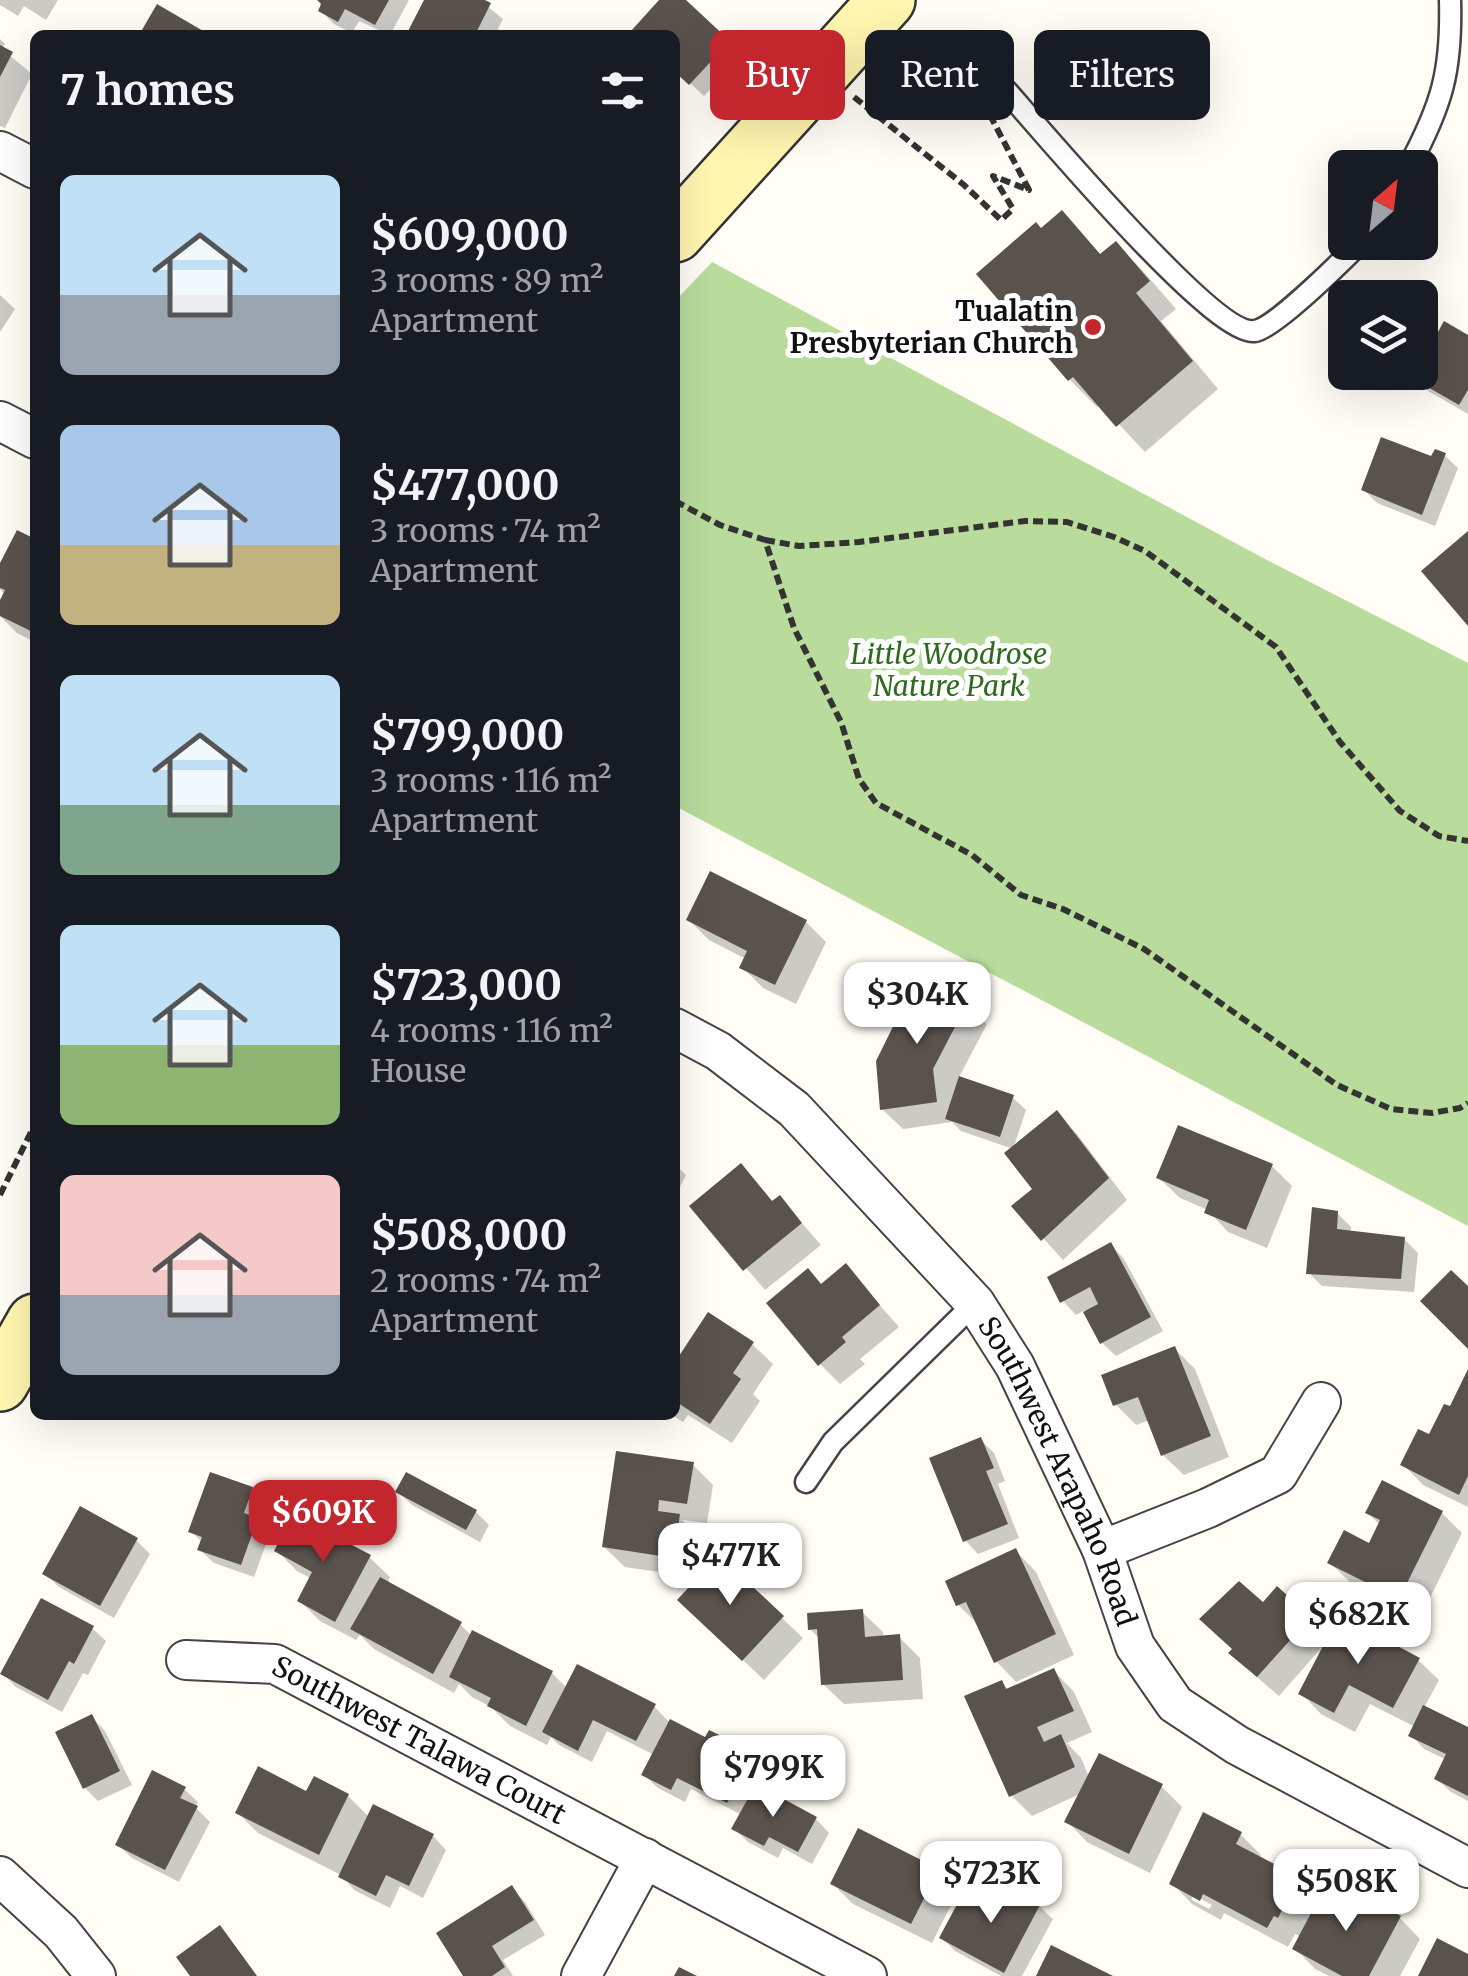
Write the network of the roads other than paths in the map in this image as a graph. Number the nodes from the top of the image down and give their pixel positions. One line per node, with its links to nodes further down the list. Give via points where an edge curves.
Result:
1 (887, 0): 7 (main road)
2 (1450, 0): 4 (lane, via 1446,81)
3 (1014, 100): 8 (lane, via 1178,280 1240,328 1254,331 1274,322)
4 (1418, 150)
5 (0, 151): 6 (street)
6 (30, 166)
7 (680, 228)
8 (1341, 260)
9 (0, 421): 10 (street)
10 (30, 437)
11 (680, 1031): 12 (street, Southwest Arapaho Road, via 718,1050 794,1109)
12 (975, 1303): 16 (lane, via 833,1442); 17 (street, Southwest Arapaho Road, via 1015,1366)
13 (30, 1331): 14 (main road)
14 (0, 1384)
15 (1321, 1402): 17 (street, via 1278,1474)
16 (806, 1482)
17 (1102, 1550): 20 (street, Southwest Arapaho Road, via 1135,1646 1174,1704 1237,1745)
18 (186, 1660): 19 (street, Southwest Talawa Court, via 275,1664)
19 (645, 1858): 23 (street); 24 (street, Southwest Talawa Court)
20 (1468, 1868)
21 (0, 1876): 22 (street, via 61,1932)
22 (96, 1976)
23 (581, 1976)
24 (868, 1976)

